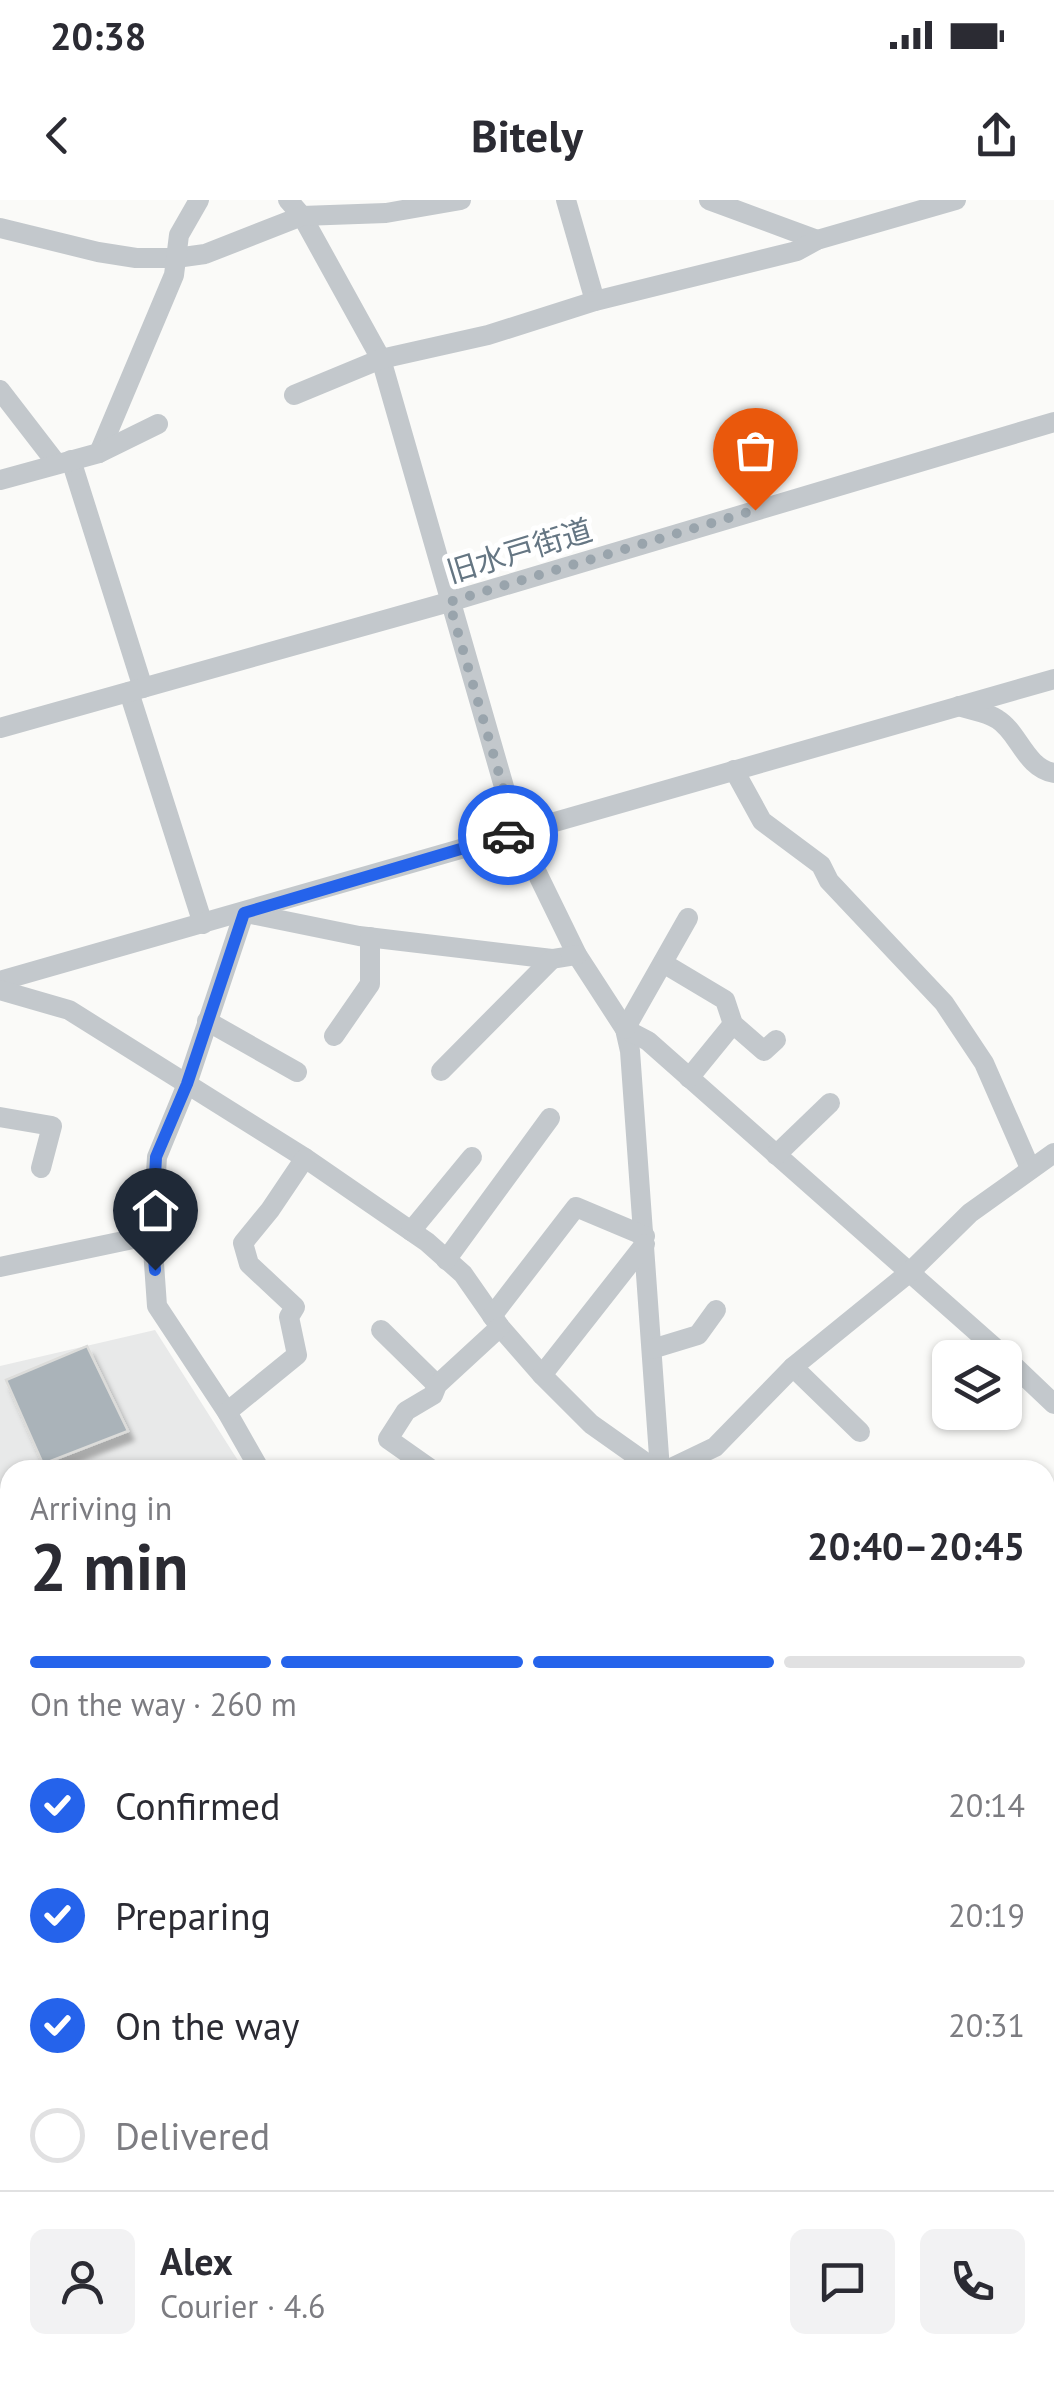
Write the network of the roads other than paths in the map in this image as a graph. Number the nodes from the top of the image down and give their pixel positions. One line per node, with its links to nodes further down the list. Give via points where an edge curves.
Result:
1 (199, 200): 9 (street, via 179,235)
2 (462, 200): 6 (street, via 386,212)
3 (566, 200): 10 (street)
4 (709, 200): 8 (street)
5 (956, 200): 8 (street)
6 (295, 208): 9 (street, via 205,254); 11 (street)
7 (0, 228): 9 (street, via 98,252)
8 (817, 240): 10 (street, via 797,251)
9 (176, 258): 17 (street)
10 (595, 301): 11 (street)
11 (381, 359): 13 (street); 20 (street)
12 (0, 390): 14 (street)
13 (294, 395)
14 (9, 417): 18 (street)
15 (1054, 422): 20 (street, 旧水戸街道)
16 (158, 424): 17 (street)
17 (99, 453): 18 (street)
18 (64, 462): 19 (street); 22 (street)
19 (0, 480)
20 (449, 602): 22 (street, 旧水戸街道); 27 (street)
21 (1054, 679): 23 (street)
22 (136, 690): 24 (street, 旧水戸街道); 30 (street)
23 (959, 706): 25 (street); 26 (street, via 999,719 1026,754)
24 (0, 728)
25 (734, 770): 27 (street); 54 (street, via 762,821 821,865 944,1003 984,1063)
26 (1054, 773)
27 (516, 832): 28 (street); 32 (street)
28 (244, 913): 30 (street); 31 (street); 37 (street)
29 (688, 918): 34 (street)
30 (203, 924): 35 (street)
31 (370, 937): 33 (street); 40 (street, via 370,984)
32 (577, 955): 33 (street); 39 (street)
33 (552, 959): 42 (street)
34 (663, 963): 38 (street, via 726,1000); 39 (street)
35 (0, 981)
36 (0, 990): 45 (street, via 70,1010)
37 (206, 1021): 43 (street); 45 (street)
38 (733, 1024): 41 (street, via 764,1050); 44 (street)
39 (625, 1029): 44 (street); 57 (street)
40 (334, 1036)
41 (776, 1040)
42 (440, 1071)
43 (298, 1072)
44 (689, 1078): 49 (street)
45 (187, 1084): 52 (street); 56 (street, via 156,1157)
46 (830, 1103): 49 (street)
47 (0, 1117): 53 (street, via 52,1126)
48 (550, 1118): 58 (street)
49 (776, 1154): 60 (street)
50 (1054, 1154): 54 (street)
51 (472, 1157): 55 (street)
52 (305, 1158): 55 (street); 69 (street, via 243,1243 249,1264 295,1307 289,1317 297,1355)
53 (41, 1168)
54 (1030, 1168): 60 (street, via 970,1213)
55 (410, 1231): 58 (street)
56 (152, 1235): 59 (street); 69 (street, via 157,1306)
57 (645, 1240): 62 (street, via 576,1207); 64 (street); 66 (street)
58 (446, 1260): 62 (street)
59 (0, 1267)
60 (910, 1272): 65 (street); 68 (street)
61 (716, 1310): 64 (street, via 698,1334)
62 (496, 1322): 66 (street); 67 (street)
63 (381, 1330): 67 (street)
64 (652, 1349): 74 (street)
65 (793, 1366): 70 (street); 75 (street, via 715,1447)
66 (542, 1376): 73 (street, via 591,1424)
67 (437, 1385): 72 (street, via 433,1395 406,1411 388,1439)
68 (1054, 1404)
69 (227, 1412): 71 (street)
70 (860, 1432)
71 (254, 1460)
72 (418, 1460)
73 (646, 1460)
74 (660, 1460)
75 (684, 1460)

